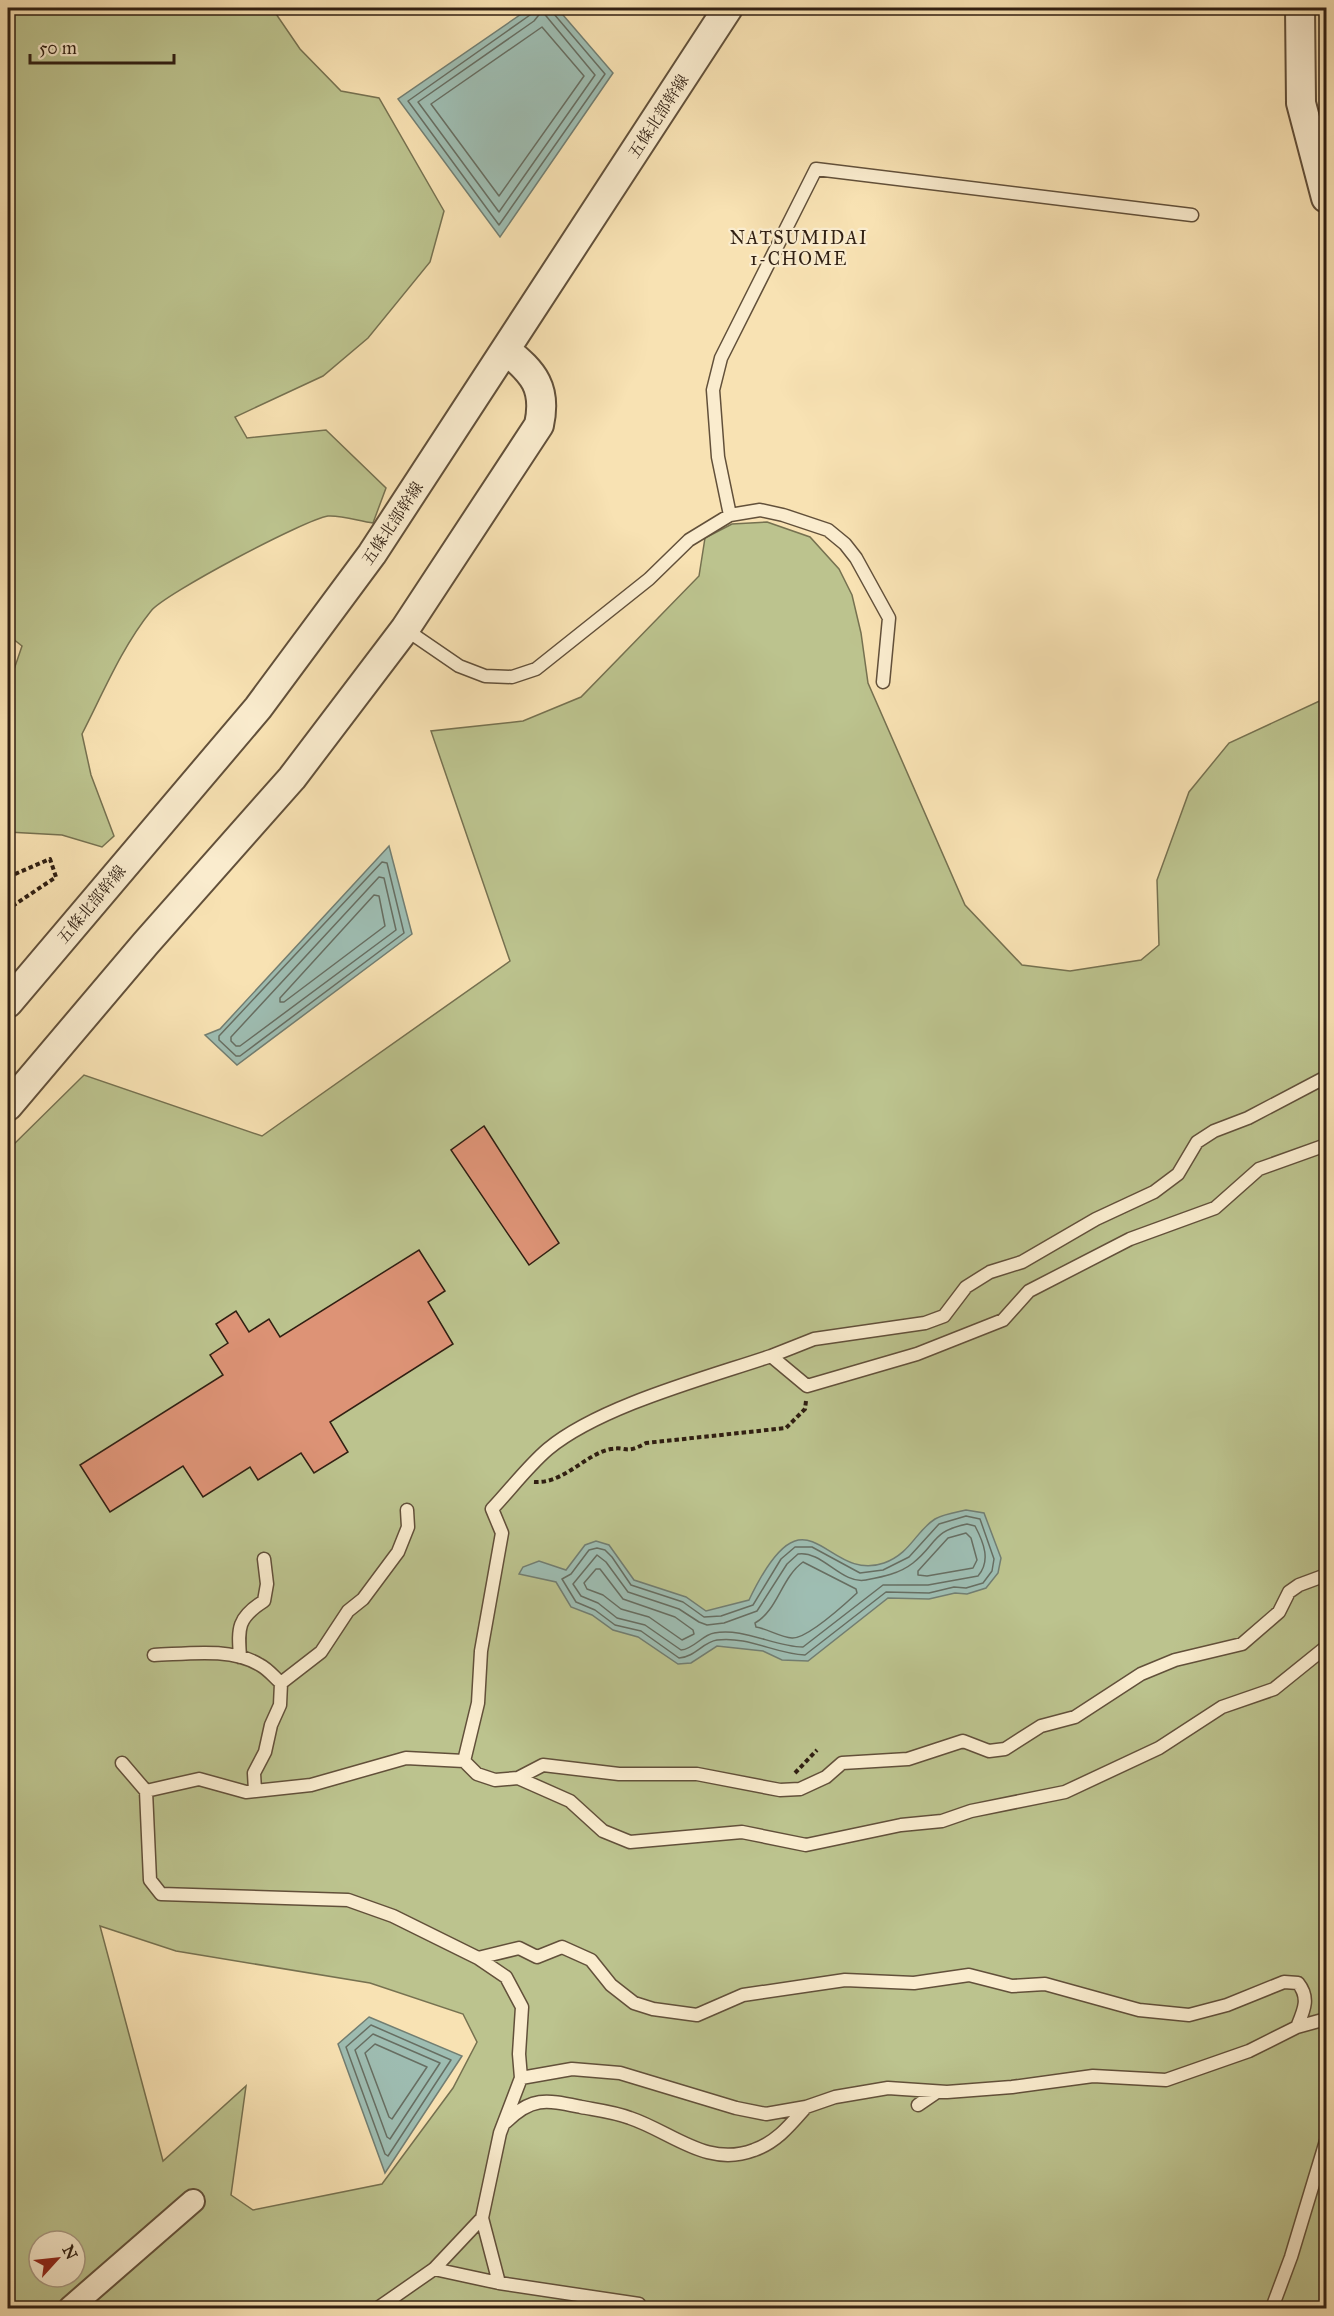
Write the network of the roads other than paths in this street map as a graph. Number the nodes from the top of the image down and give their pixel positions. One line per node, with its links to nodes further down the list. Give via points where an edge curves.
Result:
1 (728, 8): 5 (street, 五條北部幹線)
2 (1300, 8): 3 (street, via 1301,103)
3 (1326, 198)
4 (1192, 215): 6 (lane, via 816,169 721,358 714,401 718,457)
5 (506, 350): 7 (street, via 538,383 544,404 539,425); 9 (street, 五條北部幹線, via 372,554 258,708)
6 (730, 515): 7 (lane, via 689,540 649,579 536,669 512,676 485,676 459,666); 8 (lane, via 759,510 783,515 828,530 845,544 889,618)
7 (405, 629): 11 (street, via 292,778)
8 (883, 682)
9 (8, 1003)
10 (1326, 1077): 13 (lane, via 1248,1118 1214,1131 1197,1142 1178,1174 1154,1192 1022,1262 990,1272 966,1287 944,1316 925,1323 814,1339)
11 (8, 1106)
12 (1326, 1144): 13 (lane, via 1259,1169 1215,1208 1130,1239 1029,1291 1003,1320 917,1354 807,1386)
13 (771, 1356): 21 (lane, via 680,1386 592,1422 548,1449 492,1509 502,1533 481,1652 478,1703)
14 (407, 1510): 20 (lane, via 408,1527 398,1552 363,1599 348,1611 321,1652)
15 (264, 1559): 19 (lane, via 264,1601 248,1611 240,1623)
16 (1326, 1575): 23 (lane, via 1290,1592 1279,1612 1242,1644 1175,1660 1150,1671 1076,1717 1041,1725 1005,1749 989,1751 963,1742 908,1759 842,1763 826,1777 800,1789 780,1790 697,1774 619,1774 543,1765)
17 (1326, 1647): 23 (lane, via 1274,1689 1222,1707 1159,1748 1065,1792 839,1840 806,1845 742,1832 630,1842 603,1832 570,1801)
18 (154, 1655): 19 (lane, via 204,1653)
19 (240, 1657): 20 (lane, via 260,1665)
20 (281, 1683): 25 (lane, via 280,1705 254,1773)
21 (464, 1761): 23 (lane, via 477,1774 495,1780); 25 (lane, via 406,1758 310,1785)
22 (122, 1763): 24 (lane)
23 (518, 1778)
24 (146, 1791): 25 (lane, via 199,1779); 26 (lane, via 150,1880 161,1894 348,1900)
25 (255, 1791)
26 (478, 1958): 28 (lane, via 519,1948 537,1957 562,1947 591,1960 611,1985 634,2002 653,2009 697,2015 743,1995 845,1980 914,1983 969,1975 1012,1986 1045,1984 1138,2010 1189,2014 1227,2005 1284,1982 1298,1983 1305,1992 1305,2007); 29 (lane, via 506,1977 522,2007)
27 (1326, 2019): 28 (lane)
28 (1297, 2027): 30 (lane, via 1249,2051 1166,2080 1093,2076)
29 (521, 2078): 32 (lane, via 572,2069 620,2073 766,2114); 33 (lane)
30 (937, 2092): 31 (lane); 32 (lane, via 888,2088 835,2097)
31 (918, 2105)
32 (806, 2107): 33 (lane, via 780,2136 753,2151 717,2156 630,2118 549,2100 532,2103)
33 (504, 2124): 36 (lane)
34 (1326, 2141): 42 (lane, via 1292,2257)
35 (193, 2201): 40 (street)
36 (482, 2218): 37 (lane); 38 (lane)
37 (434, 2269): 38 (lane); 41 (lane)
38 (499, 2283): 39 (lane)
39 (639, 2304)
40 (70, 2308)
41 (378, 2308)
42 (1272, 2308)

